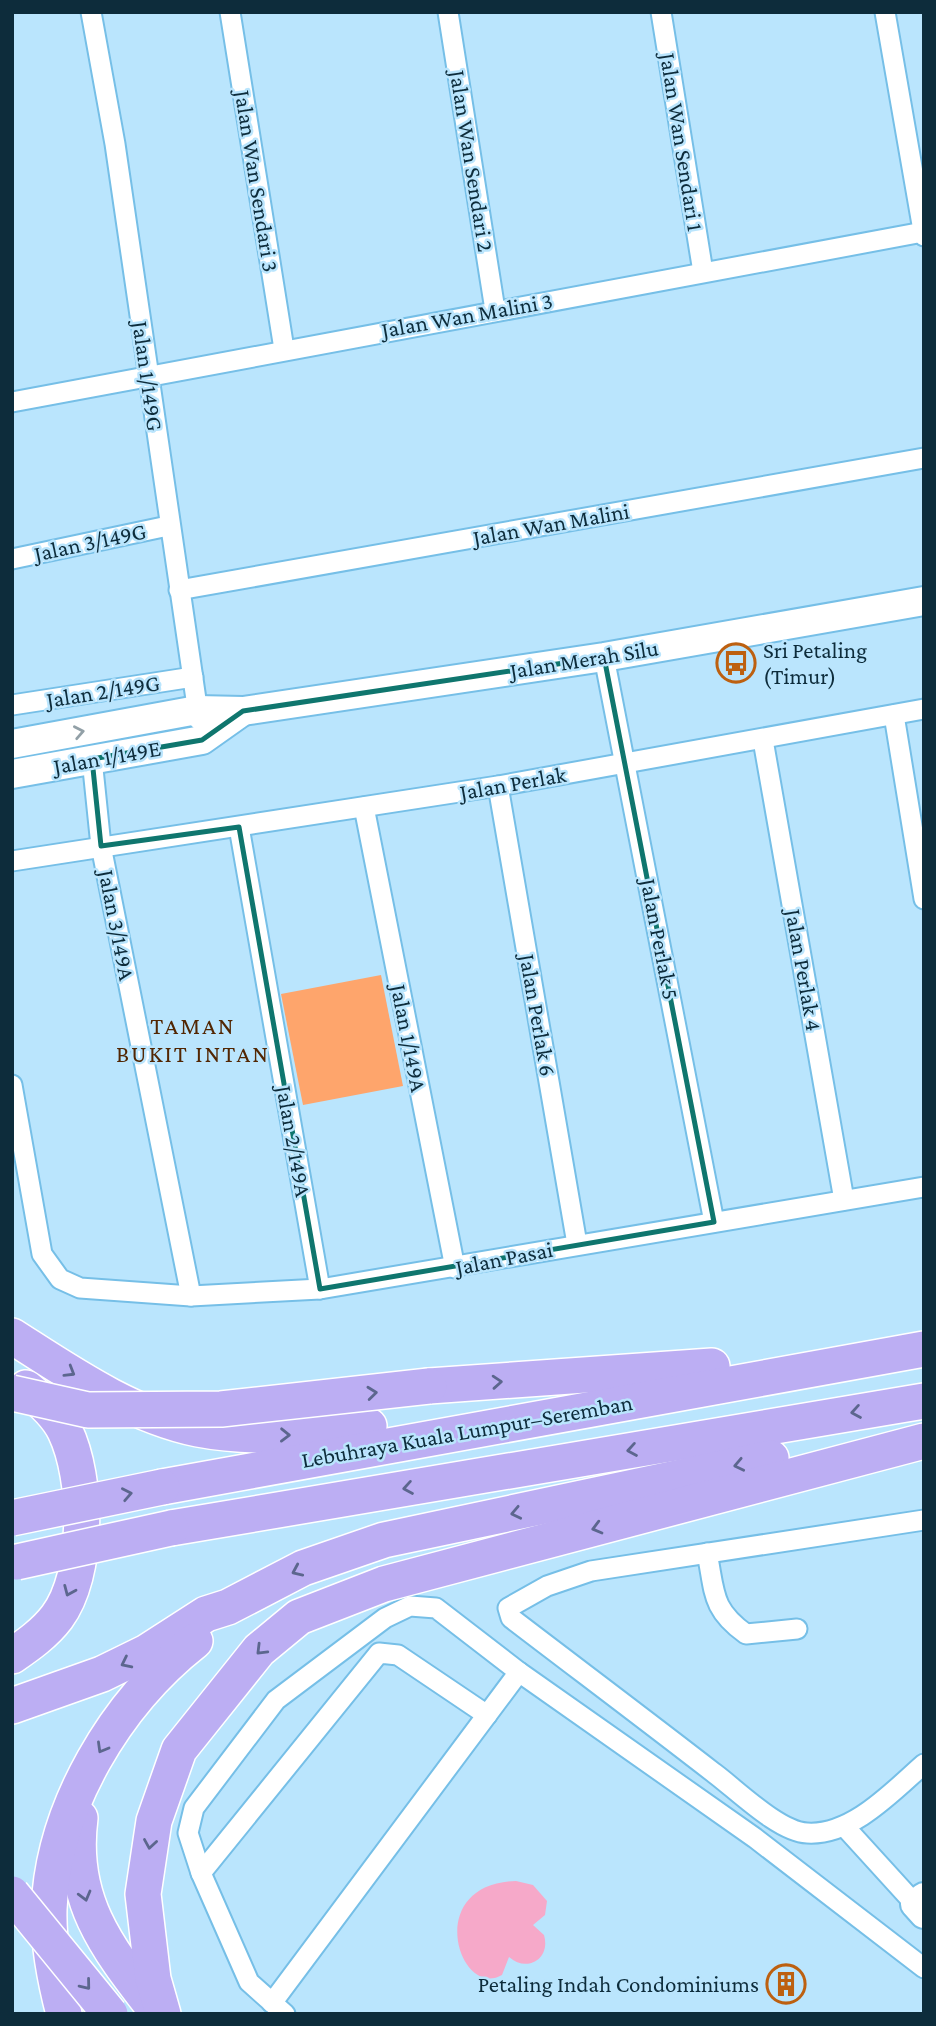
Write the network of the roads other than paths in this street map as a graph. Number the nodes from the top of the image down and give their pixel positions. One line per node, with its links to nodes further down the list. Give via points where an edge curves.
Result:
1 (91, 12): 10 (street, Jalan 1/149G)
2 (230, 12): 9 (street, Jalan Wan Sendari 3)
3 (448, 12): 8 (street, Jalan Wan Sendari 2)
4 (661, 12): 7 (street, Jalan Wan Sendari 1)
5 (885, 12): 6 (street)
6 (923, 234): 7 (street, Jalan Wan Malini 3)
7 (703, 272): 8 (street, Jalan Wan Malini 3)
8 (495, 310): 9 (street, Jalan Wan Malini 3)
9 (285, 349): 10 (street, Jalan Wan Malini 3)
10 (148, 377): 11 (street, Jalan Wan Malini 3); 13 (street, Jalan 1/149G)
11 (12, 402)
12 (924, 458): 15 (street, Jalan Wan Malini)
13 (169, 526): 14 (street, Jalan 3/149G); 15 (street, Jalan 1/149G)
14 (12, 559)
15 (179, 590): 18 (street, Jalan 1/149G)
16 (924, 601): 17 (street, Jalan Merah Silu)
17 (604, 657): 22 (street, Jalan Merah Silu); 28 (street, Jalan Perlak 5)
18 (193, 677): 19 (street, Jalan 2/149G); 21 (street, Jalan 1/149G)
19 (12, 705)
20 (924, 709): 23 (street, Jalan Perlak)
21 (197, 710): 22 (street, Jalan Merah Silu); 24 (street, Jalan 1/149G); 26 (street, Jalan 1/149E, one-way to 21)
22 (243, 711): 24 (street, Jalan Merah Silu)
23 (894, 715): 25 (street, Jalan Perlak); 35 (street)
24 (202, 740): 27 (street, Jalan 1/149E)
25 (763, 740): 28 (street, Jalan Perlak); 38 (street, Jalan Perlak 4)
26 (12, 744)
27 (92, 759): 29 (street, Jalan 1/149E); 33 (street, Jalan 3/149A)
28 (627, 763): 30 (street, Jalan Perlak); 39 (street, Jalan Perlak 5)
29 (12, 774)
30 (498, 786): 31 (street, Jalan Perlak); 40 (street, Jalan Perlak 6)
31 (363, 807): 32 (street, Jalan Perlak); 41 (street, Jalan 1/149A)
32 (239, 827): 33 (street, Jalan Perlak); 42 (street, Jalan 2/149A)
33 (101, 846): 34 (street, Jalan Perlak); 43 (street, Jalan 3/149A)
34 (12, 862)
35 (924, 899)
36 (12, 1085): 43 (street, Jalan Pasai, via 42,1254 60,1279 80,1289)
37 (924, 1186): 38 (street, Jalan Pasai)
38 (844, 1200): 39 (street, Jalan Pasai)
39 (714, 1222): 40 (street, Jalan Pasai)
40 (578, 1244): 41 (street, Jalan Pasai)
41 (455, 1268): 42 (street, Jalan Pasai)
42 (320, 1289): 43 (street, Jalan Pasai)
43 (191, 1296)
44 (12, 1336): 50 (highway, one-way to 50, via 115,1399 198,1429 295,1435 414,1425)
45 (913, 1351): 47 (highway, one-way to 45, bridge, via 88,1410 221,1409 429,1386); 50 (highway, Lebuhraya Kuala Lumpur–Seremban)
46 (12, 1377): 58 (highway, one-way to 58, via 43,1401 65,1430 75,1459 81,1503 73,1586 57,1617)
47 (12, 1393)
48 (924, 1401): 55 (highway, Lebuhraya Kuala Lumpur–Seremban, one-way to 55, bridge, via 171,1528)
49 (924, 1420): 56 (highway, one-way to 56, via 746,1464 384,1541 303,1568)
50 (459, 1431): 52 (highway, Lebuhraya Kuala Lumpur–Seremban, one-way to 50, bridge)
51 (924, 1441): 72 (highway, one-way to 72, via 384,1584 299,1617 259,1650 179,1750 154,1821 143,1894)
52 (12, 1518)
53 (924, 1520): 54 (street)
54 (707, 1553): 57 (street, via 720,1612 731,1623 746,1634); 64 (street, via 591,1571 524,1597 508,1608 508,1613 781,1823 810,1834)
55 (15, 1563)
56 (229, 1607): 60 (highway, one-way to 60, via 206,1615 102,1674); 63 (highway, one-way to 63, via 177,1655 122,1718)
57 (797, 1629)
58 (12, 1656)
59 (519, 1672): 61 (street); 65 (street, via 436,1608 410,1606 385,1618 276,1700 194,1808 188,1833); 68 (street, via 755,1838)
60 (12, 1706)
61 (487, 1715): 65 (street, via 398,1655 379,1653); 69 (street)
62 (924, 1764): 64 (street)
63 (85, 1780): 70 (highway, via 58,1846 49,1909); 72 (highway, one-way to 72, via 78,1833 87,1905 108,1948)
64 (844, 1826): 67 (street)
65 (201, 1873): 69 (street, via 249,1982)
66 (12, 1894): 71 (highway, one-way to 71, bridge)
67 (921, 1905)
68 (924, 1968)
69 (279, 2008)
70 (64, 2014)
71 (110, 2014)
72 (161, 2014)

